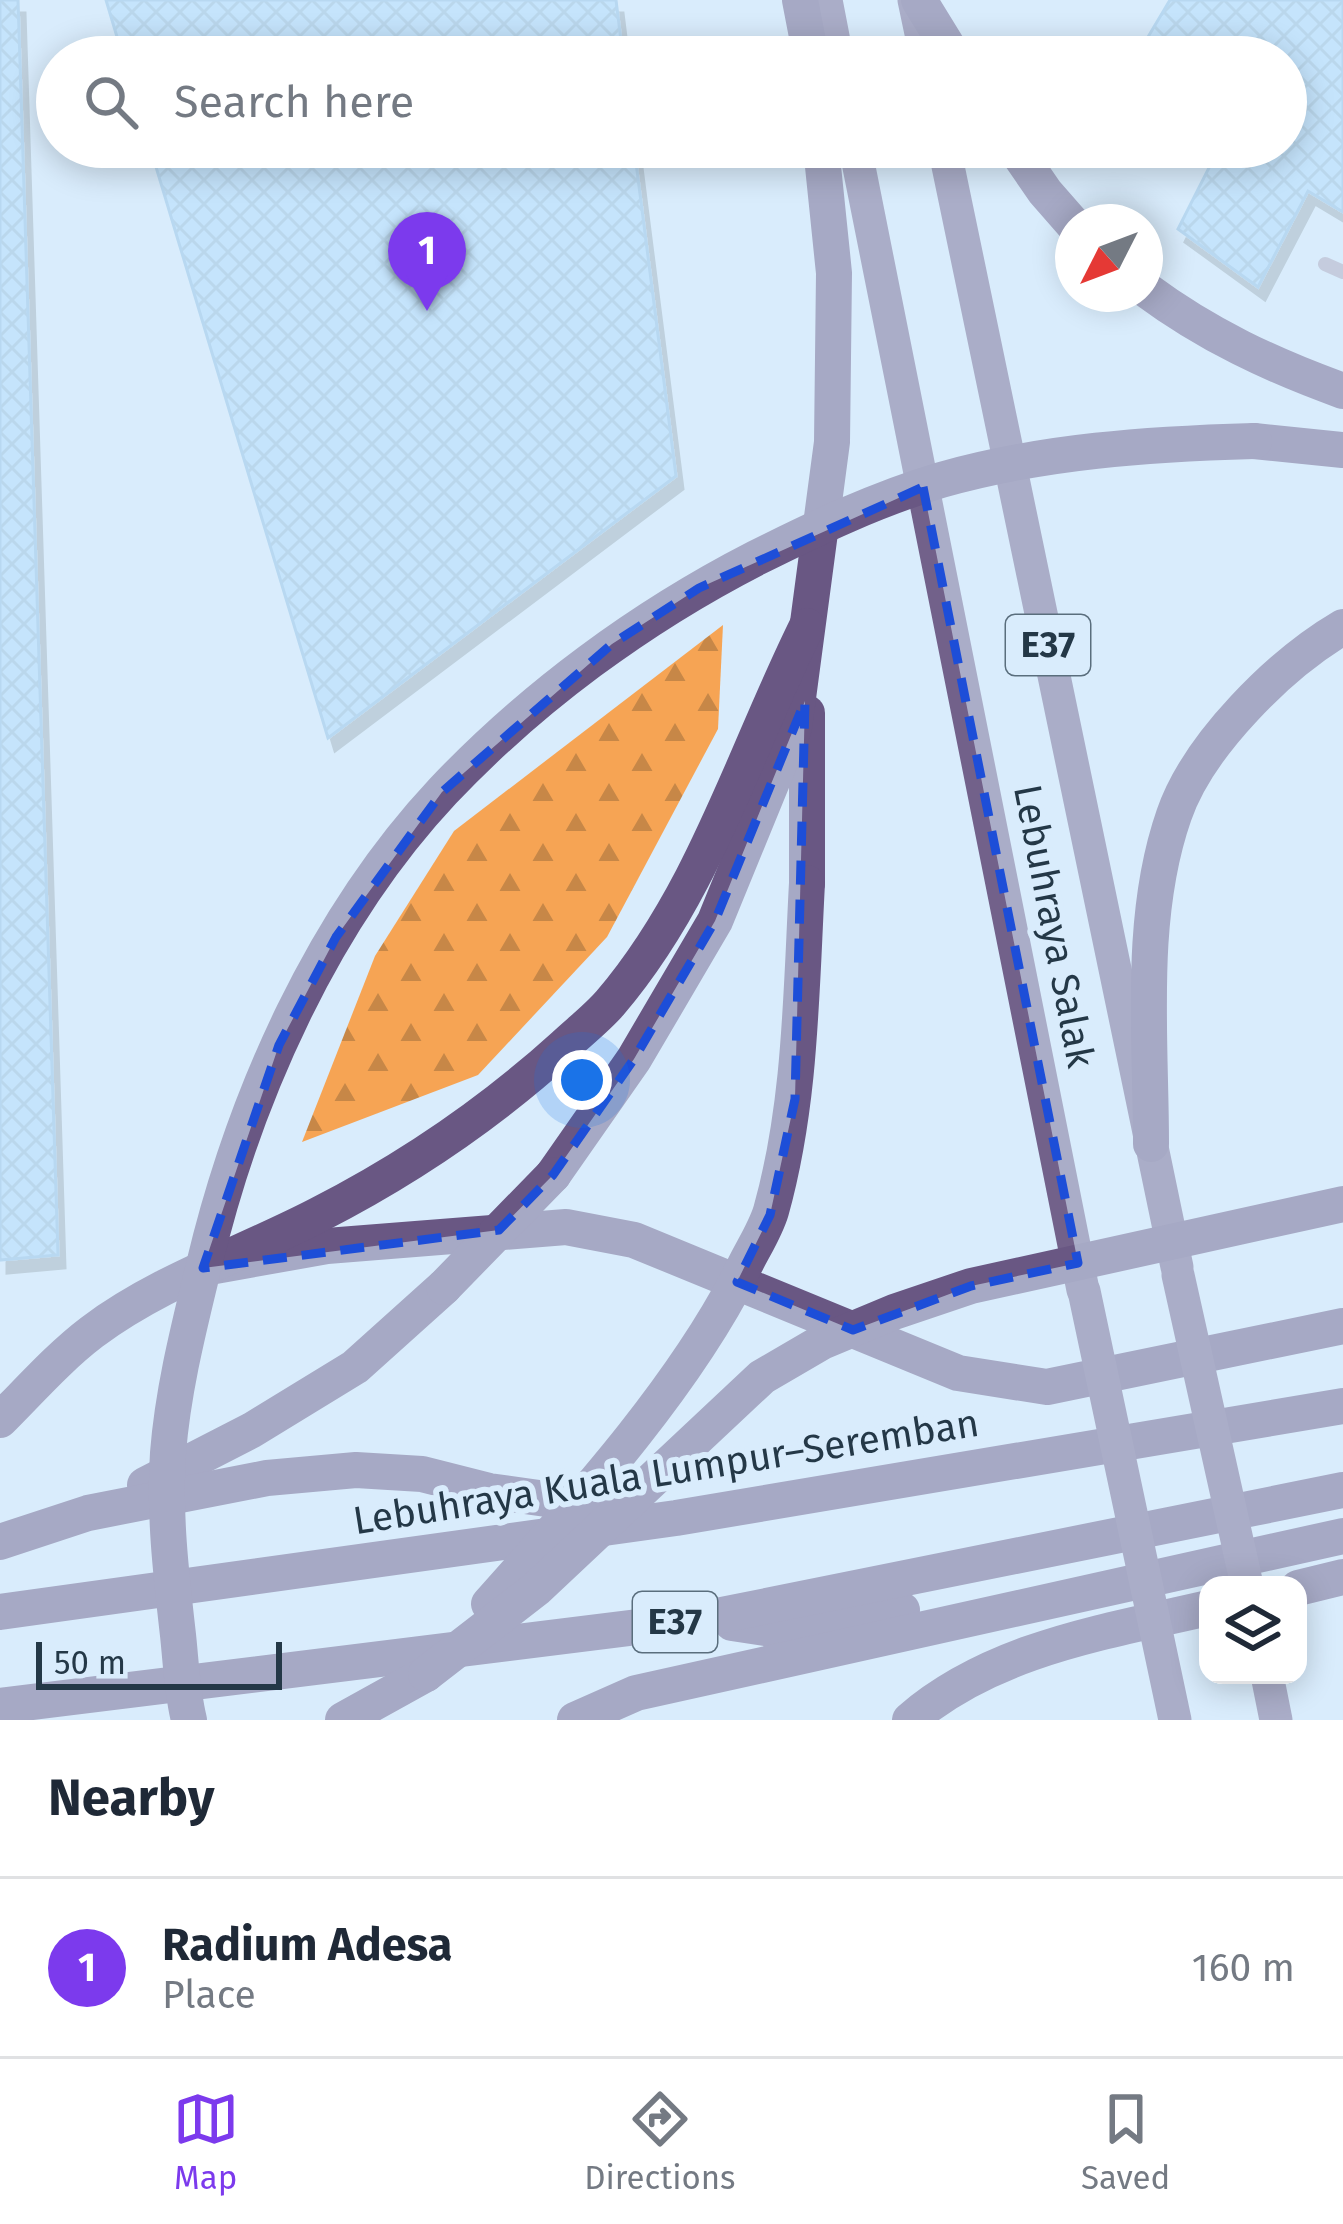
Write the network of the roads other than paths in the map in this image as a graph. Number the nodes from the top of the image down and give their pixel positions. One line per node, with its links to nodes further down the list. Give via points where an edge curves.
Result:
1 (800, 0): 4 (highway)
2 (826, 0): 5 (highway)
3 (916, 0): 6 (highway); 7 (highway)
4 (812, 36)
5 (821, 36)
6 (922, 36)
7 (940, 36)
8 (822, 168): 20 (highway, via 833,273 832,442)
9 (850, 168): 14 (highway)
10 (859, 168): 14 (highway, Lebuhraya Salak / E37)
11 (948, 168): 22 (highway, Lebuhraya Salak / E37)
12 (1028, 168): 13 (highway)
13 (1056, 204)
14 (879, 263): 46 (highway, Lebuhraya Salak / E37, bridge)
15 (1325, 264): 16 (lane)
16 (1343, 272)
17 (1163, 302): 18 (highway, via 1271,365)
18 (1343, 391)
19 (1343, 450): 42 (highway, bridge, via 1254,441 1054,456 940,481 828,522 699,587 612,644 442,792 336,937 279,1045 220,1197 181,1361 169,1453 167,1544)
20 (807, 626): 24 (highway, via 723,822 662,932 609,1004 440,1146); 29 (highway, bridge, via 794,728 716,920 553,1175 355,1367); 40 (highway, bridge, via 807,884 795,1099 770,1215 722,1311 674,1379 556,1529)
21 (1343, 627): 22 (highway, via 1252,698 1174,812 1156,890)
22 (1151, 1144): 33 (highway, Lebuhraya Salak / E37, bridge)
23 (1343, 1204): 40 (highway, bridge, via 971,1286 823,1342 762,1377 536,1589)
24 (204, 1268): 25 (highway, via 429,1234 566,1227 634,1240 958,1373 1047,1388); 27 (highway, via 92,1332)
25 (1343, 1326)
26 (1343, 1406): 30 (highway, Lebuhraya Kuala Lumpur–Seremban)
27 (0, 1420)
28 (1343, 1490): 39 (highway, E37)
29 (88, 1514): 30 (highway, via 267,1478 356,1470); 32 (highway)
30 (676, 1518): 38 (highway, Lebuhraya Kuala Lumpur–Seremban)
31 (1343, 1536): 36 (highway)
32 (0, 1542)
33 (1245, 1576)
34 (1343, 1577): 35 (highway)
35 (1307, 1586)
36 (1013, 1609): 39 (highway, via 932,1604 786,1631); 44 (highway, via 636,1693)
37 (1199, 1610): 45 (highway, via 991,1668)
38 (0, 1612)
39 (702, 1619): 41 (highway, E37)
40 (426, 1674): 43 (highway)
41 (0, 1706)
42 (189, 1720)
43 (343, 1720)
44 (575, 1720)
45 (910, 1720)
46 (1175, 1720)

